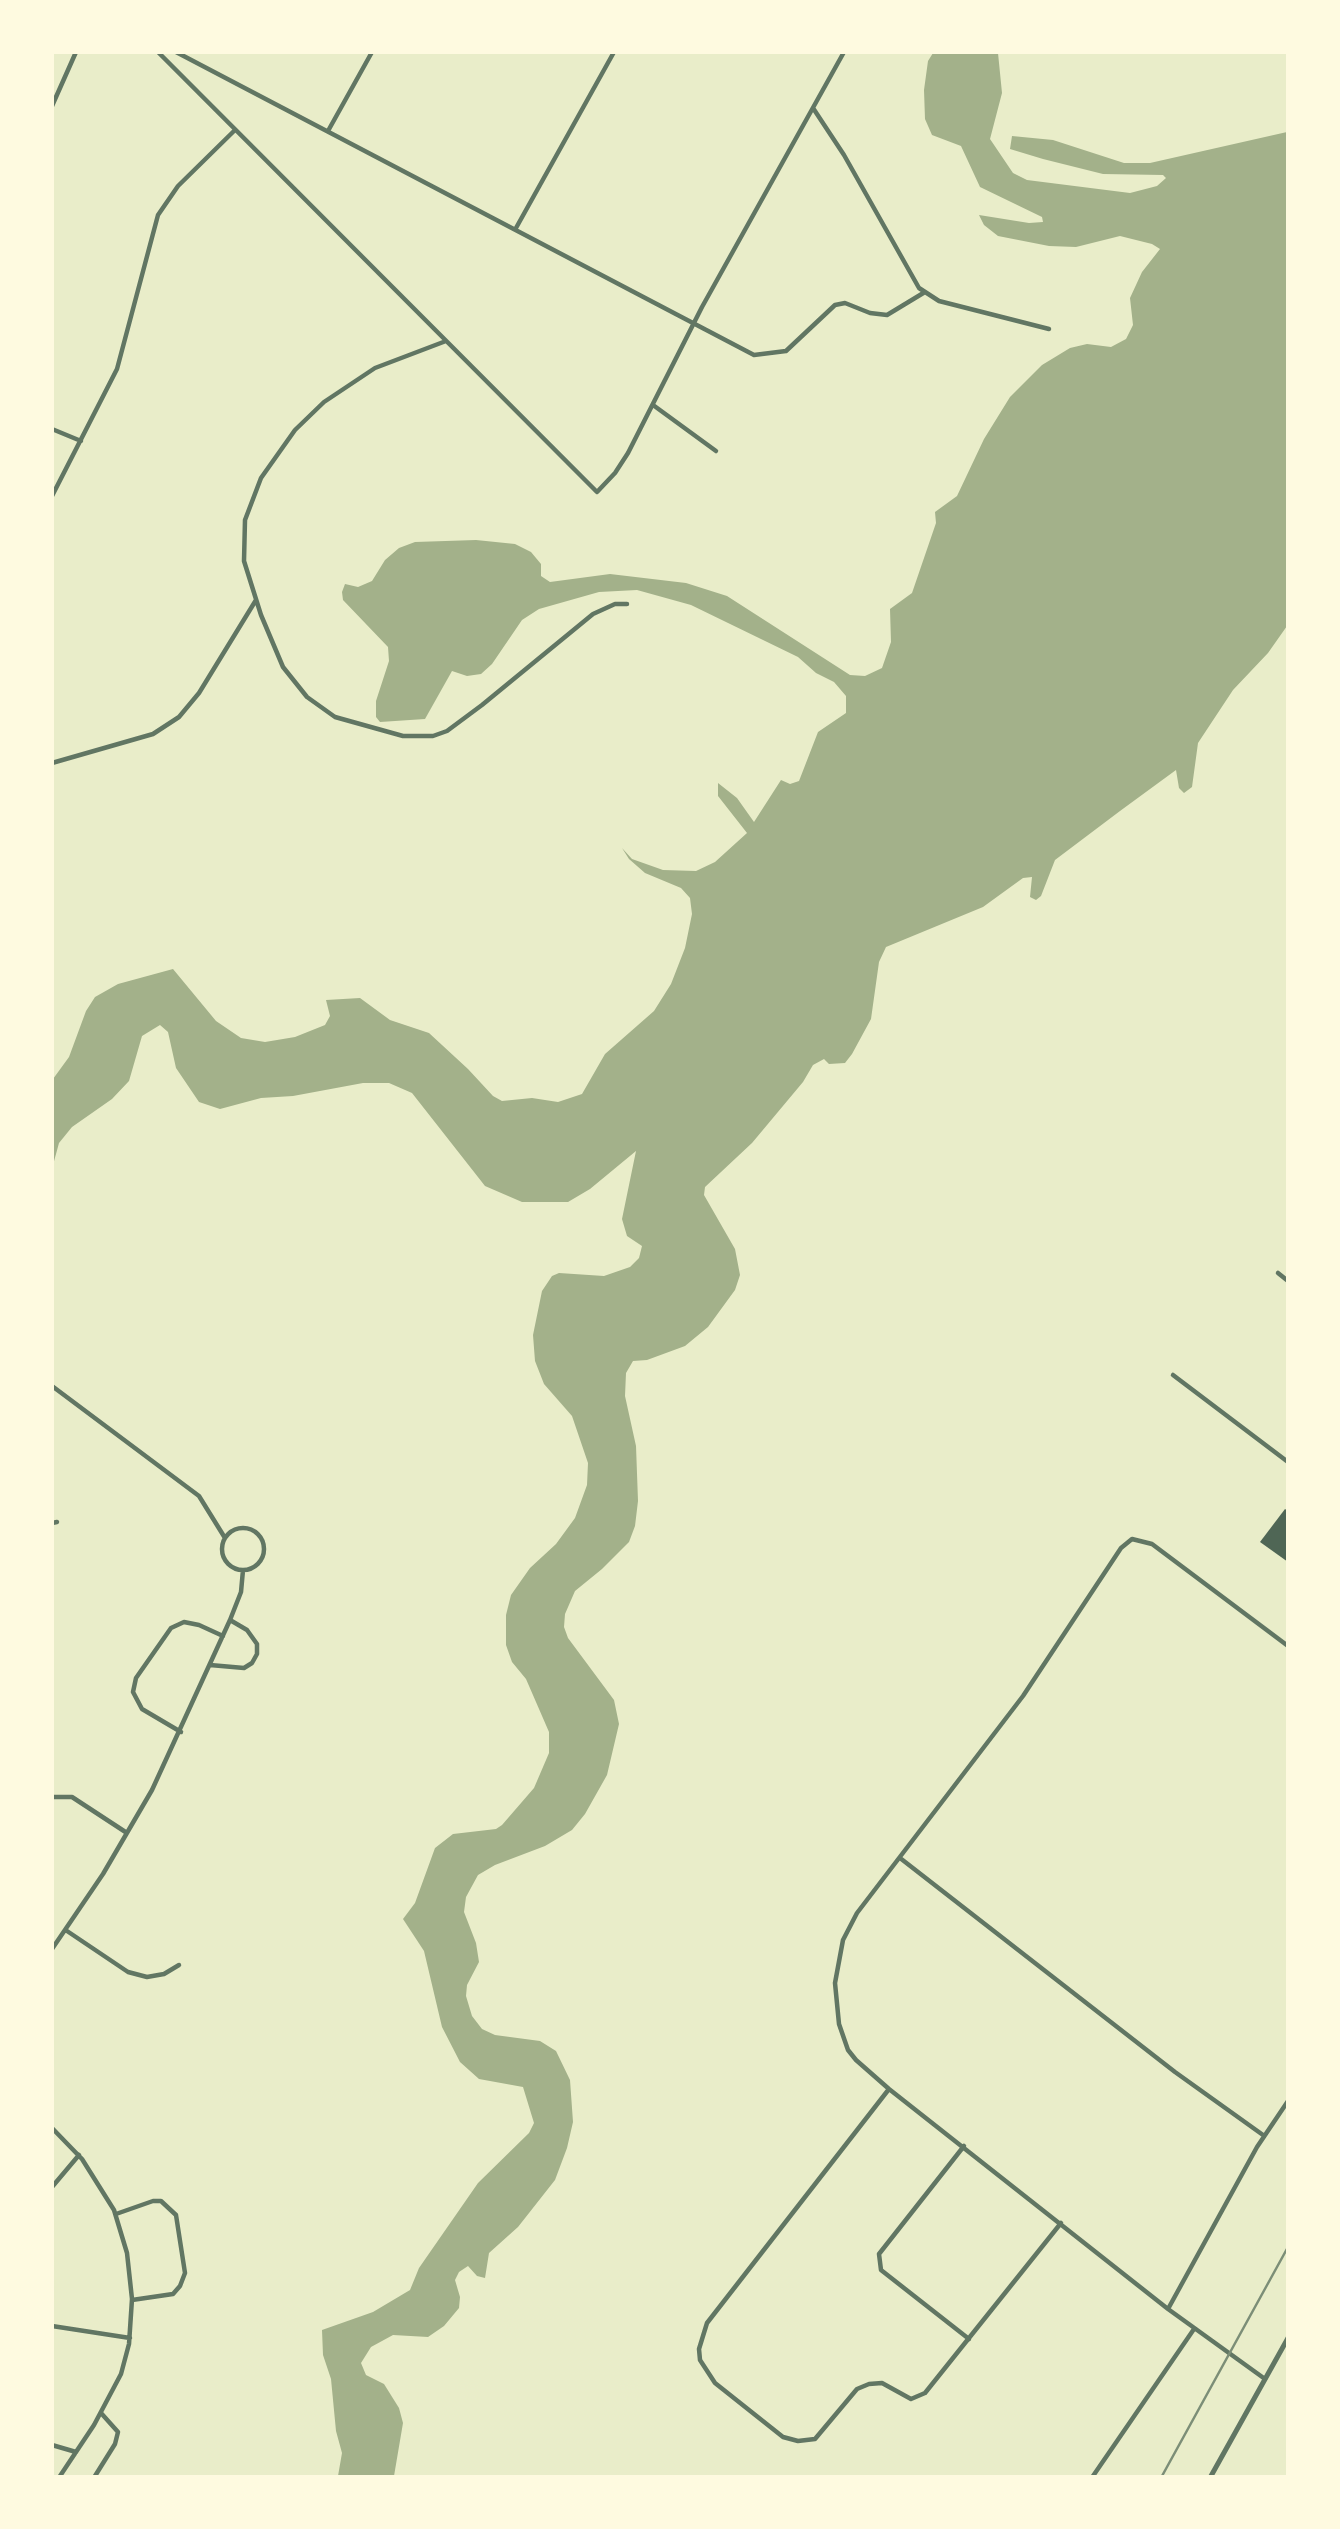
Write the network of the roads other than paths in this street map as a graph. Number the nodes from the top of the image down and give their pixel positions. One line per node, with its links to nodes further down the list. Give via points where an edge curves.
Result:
1 (76, 52): 7 (street)
2 (158, 52): 9 (street)
3 (176, 52): 10 (street)
4 (372, 52): 10 (street)
5 (614, 52): 11 (street)
6 (844, 52): 8 (street)
7 (52, 106)
8 (813, 108): 12 (street); 13 (street)
9 (235, 130): 15 (street); 18 (street, via 178,186 159,215 121,359)
10 (328, 131): 11 (street)
11 (516, 228): 13 (street)
12 (925, 292): 13 (street, via 887,315 845,303 835,305 786,351 754,355); 14 (street, via 939,301)
13 (696, 322): 16 (street)
14 (1049, 328)
15 (446, 341): 16 (street, via 597,492 615,473); 21 (street, via 355,380 314,410 278,451 245,520 244,561)
16 (653, 405): 19 (street)
17 (52, 429): 18 (street)
18 (81, 441): 20 (street)
19 (716, 451)
20 (52, 496)
21 (256, 599): 22 (street, via 283,667 320,709 360,726 417,737 447,731 593,614); 23 (street, via 199,693 179,717 153,734)
22 (627, 604)
23 (52, 763)
24 (1278, 1273): 25 (street)
25 (1287, 1280)
26 (1173, 1375): 28 (street)
27 (52, 1386): 29 (street, via 199,1496)
28 (1287, 1462)
29 (225, 1538): 30 (street, via 226,1562); 30 (street, via 244,1528 261,1539 261,1558)
30 (243, 1570): 31 (street, via 241,1592)
31 (230, 1620): 32 (street); 34 (street, via 247,1630 257,1644 257,1654 244,1668)
32 (223, 1636): 34 (street); 35 (street, via 184,1622 171,1628 136,1678 134,1699 142,1709)
33 (1287, 1646): 38 (street, via 1152,1544 1132,1539 1121,1548 1023,1696)
34 (210, 1665): 35 (street)
35 (181, 1732): 37 (street)
36 (52, 1797): 37 (street, via 72,1797)
37 (127, 1833): 39 (street)
38 (900, 1858): 42 (street, via 862,1906 843,1940 835,1990 843,2038 856,2060); 45 (street)
39 (67, 1931): 40 (street); 41 (street, via 128,1972 147,1977)
40 (52, 1949)
41 (179, 1965)
42 (889, 2089): 46 (street); 57 (street, via 707,2323 700,2360 715,2383 783,2437 798,2441 815,2439 857,2389 882,2383 911,2399 919,2398)
43 (1287, 2101): 45 (street)
44 (52, 2128): 47 (street)
45 (1263, 2135): 52 (street)
46 (964, 2147): 50 (street); 57 (street, via 879,2254 881,2270)
47 (79, 2155): 48 (street); 49 (street)
48 (52, 2187)
49 (116, 2214): 51 (street, via 127,2253); 51 (street, via 153,2201 176,2215 185,2273 180,2286 173,2294)
50 (1061, 2223): 52 (street); 57 (street)
51 (132, 2300): 56 (street)
52 (1168, 2309): 54 (street)
53 (52, 2326): 56 (street)
54 (1194, 2329): 58 (street); 64 (street)
55 (1287, 2338): 58 (street)
56 (130, 2339): 59 (street, via 121,2374)
57 (969, 2339)
58 (1265, 2379): 65 (street)
59 (101, 2413): 61 (street); 63 (street, via 118,2432)
60 (52, 2445): 61 (street)
61 (76, 2452): 62 (street)
62 (60, 2476)
63 (96, 2476)
64 (1093, 2476)
65 (1210, 2476)

